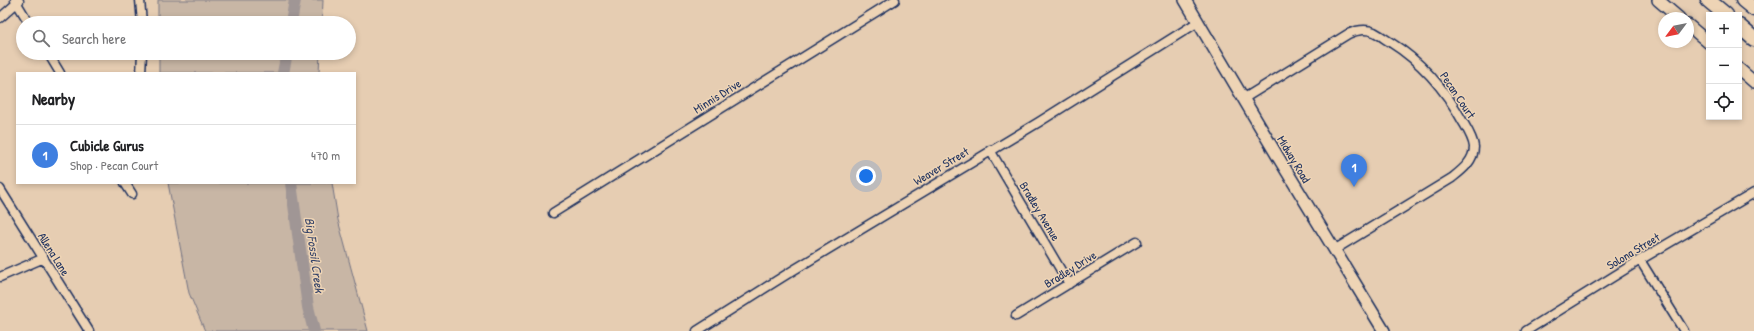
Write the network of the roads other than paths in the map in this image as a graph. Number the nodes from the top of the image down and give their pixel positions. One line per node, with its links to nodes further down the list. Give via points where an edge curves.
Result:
1 (140, 0): 12 (street)
2 (895, 0): 31 (street, Minnis Drive)
3 (1184, 0): 14 (main road, Midway Road)
4 (1658, 0): 9 (main road)
5 (1708, 0): 10 (highway)
6 (1743, 0): 8 (highway)
7 (17, 1): 11 (street); 13 (street)
8 (1754, 9)
9 (1672, 12)
10 (1722, 12)
11 (25, 16)
12 (141, 16)
13 (0, 18)
14 (1198, 22): 25 (main road, Midway Road); 26 (street, Weaver Street)
15 (1742, 29): 17 (highway)
16 (1694, 30): 18 (main road)
17 (1754, 39)
18 (1706, 40)
19 (52, 60): 21 (street)
20 (142, 60): 22 (street)
21 (59, 72)
22 (141, 72)
23 (1742, 72): 24 (main road)
24 (1754, 82)
25 (1243, 99): 33 (main road, Midway Road); 33 (street, Pecan Court, via 1348,34 1362,30 1374,32 1405,52 1433,77 1452,103 1472,138 1474,147 1466,167)
26 (990, 150): 37 (street, Bradley Avenue); 40 (street, Weaver Street)
27 (126, 184): 30 (street)
28 (0, 189): 34 (street, Allena Lane)
29 (1754, 193): 35 (street, Solona Street)
30 (132, 194)
31 (553, 213)
32 (1137, 242): 37 (street, Bradley Drive)
33 (1334, 250): 41 (main road, Midway Road)
34 (44, 258): 36 (street); 39 (street, Allena Lane)
35 (1640, 260): 42 (street, Solona Street); 43 (street)
36 (0, 277)
37 (1069, 284): 38 (street, Bradley Drive)
38 (1016, 316)
39 (89, 331)
40 (697, 331)
41 (1384, 331)
42 (1526, 331)
43 (1684, 331)

